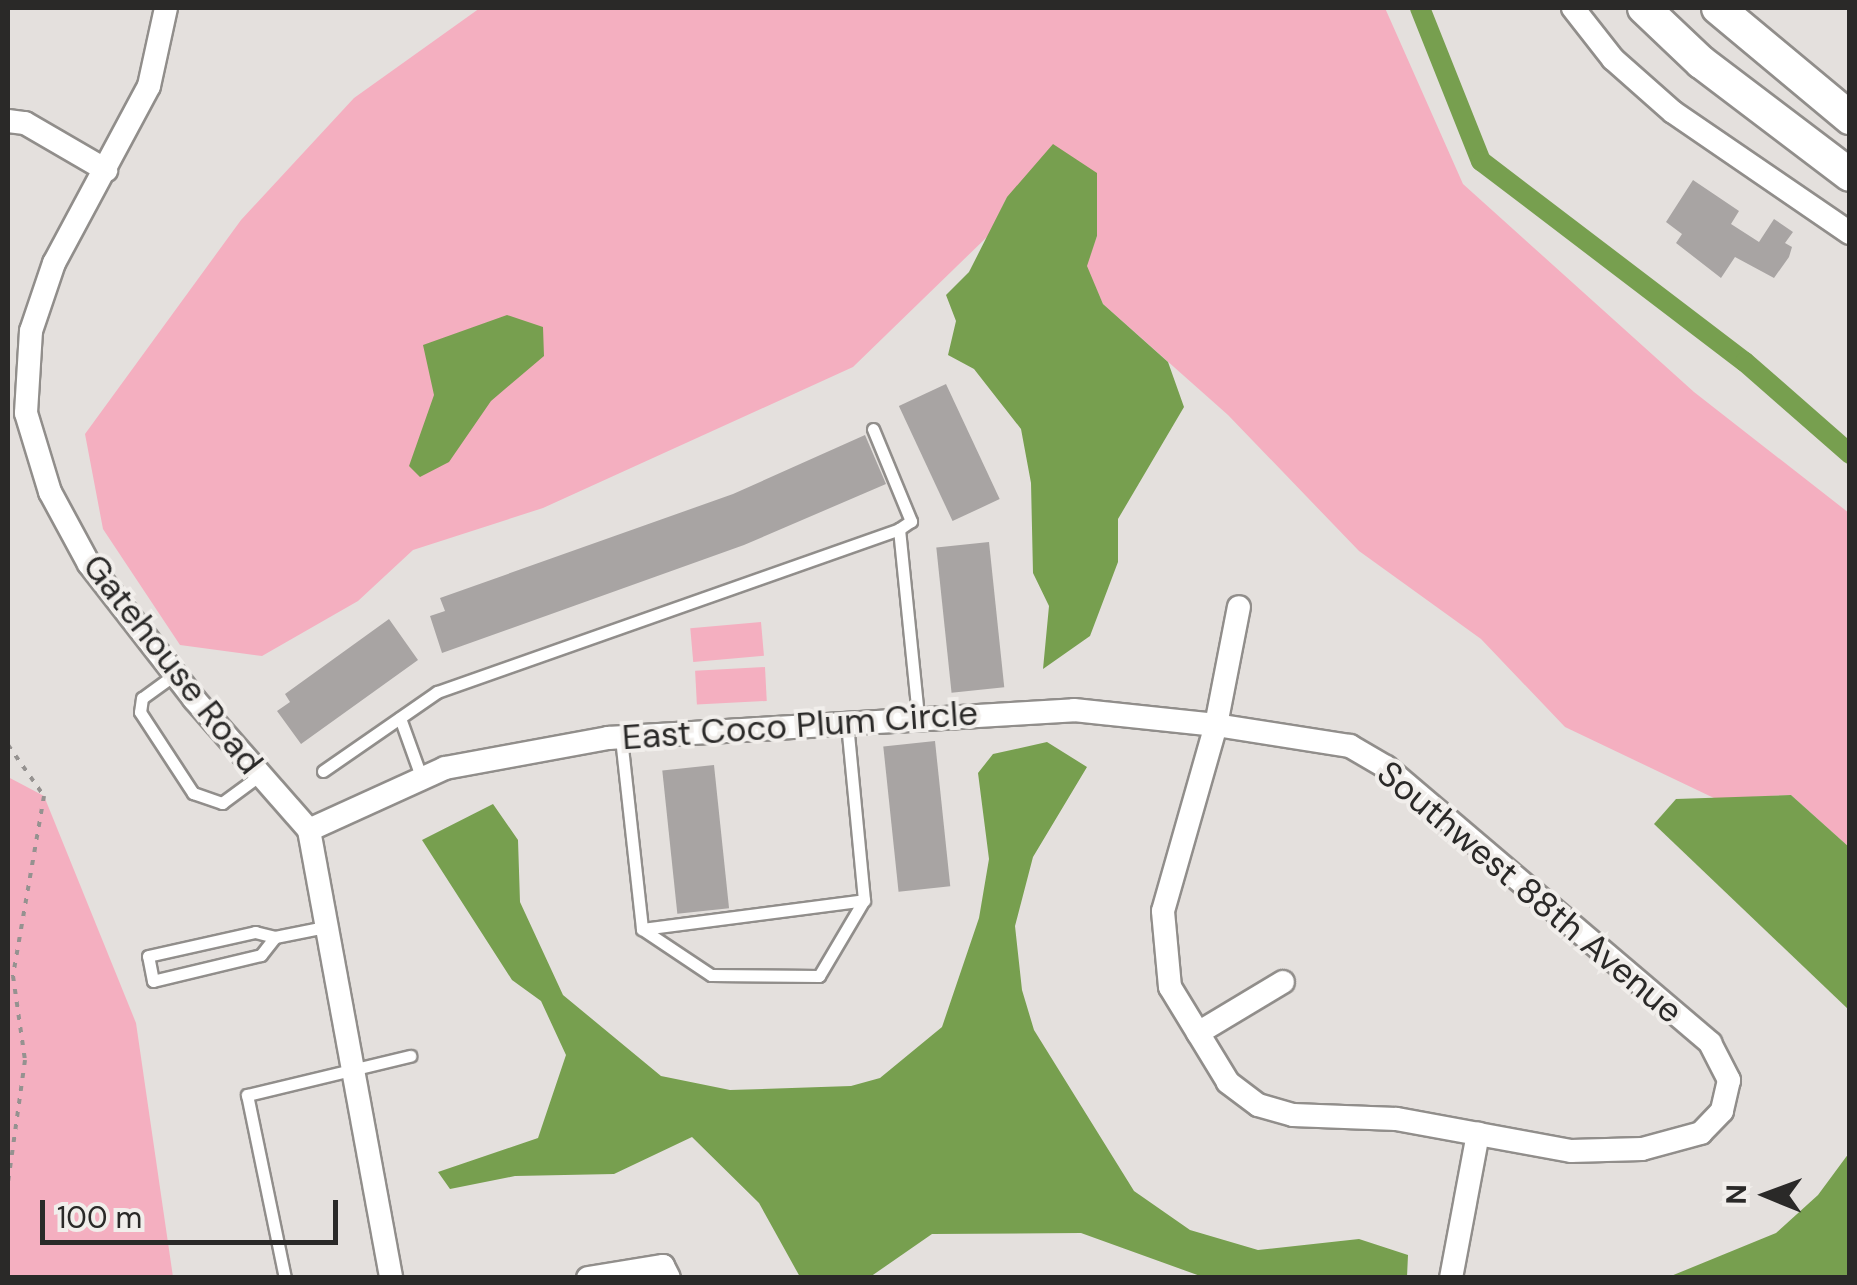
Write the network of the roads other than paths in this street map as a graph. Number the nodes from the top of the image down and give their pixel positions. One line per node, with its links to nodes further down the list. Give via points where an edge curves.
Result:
1 (166, 8): 7 (street, Gatehouse Road, via 149,86)
2 (1573, 8): 10 (street, via 1613,60 1673,112)
3 (1644, 8): 8 (main road, via 1700,62)
4 (1718, 8): 5 (main road)
5 (1850, 118)
6 (8, 121): 7 (street, via 25,123)
7 (106, 170): 11 (street, Gatehouse Road, via 54,263 31,330)
8 (1850, 175)
9 (1850, 216): 10 (street)
10 (1849, 233)
11 (17, 416): 15 (street, Gatehouse Road, via 89,564)
12 (873, 429): 13 (lane, via 911,520)
13 (899, 529): 16 (lane); 17 (lane, via 454,686)
14 (1239, 607): 19 (street)
15 (174, 675): 23 (street, Gatehouse Road); 23 (lane, via 142,698 140,712 193,793 222,803)
16 (918, 716): 18 (street, East Coco Plum Circle); 19 (street, East Coco Plum Circle, via 1074,710)
17 (400, 718): 22 (lane); 24 (lane)
18 (847, 722): 20 (street, East Coco Plum Circle); 26 (lane)
19 (1216, 725): 21 (street, East Coco Plum Circle); 31 (street, via 1163,911 1170,987)
20 (621, 738): 24 (street, East Coco Plum Circle, via 445,768); 28 (lane)
21 (1305, 739): 34 (street, Southwest 88th Avenue, via 1350,746 1386,767 1710,1043 1729,1080 1722,1111 1701,1133 1642,1149 1571,1151)
22 (323, 772)
23 (260, 775): 25 (street, Gatehouse Road)
24 (422, 779): 25 (street, East Coco Plum Circle)
25 (309, 830): 27 (street)
26 (864, 900): 28 (lane); 28 (lane, via 819,976 711,976)
27 (325, 926): 29 (lane); 33 (street)
28 (642, 930)
29 (275, 937): 29 (lane, via 256,932 148,956 153,980 260,955)
30 (1283, 982): 31 (street)
31 (1198, 1033): 34 (street, via 1228,1082 1258,1105 1293,1115 1396,1119)
32 (410, 1056): 33 (lane)
33 (349, 1070): 36 (lane, via 247,1095); 37 (street)
34 (1478, 1134): 39 (street)
35 (666, 1272): 38 (street)
36 (285, 1278)
37 (391, 1278)
38 (588, 1278)
39 (1451, 1278)

